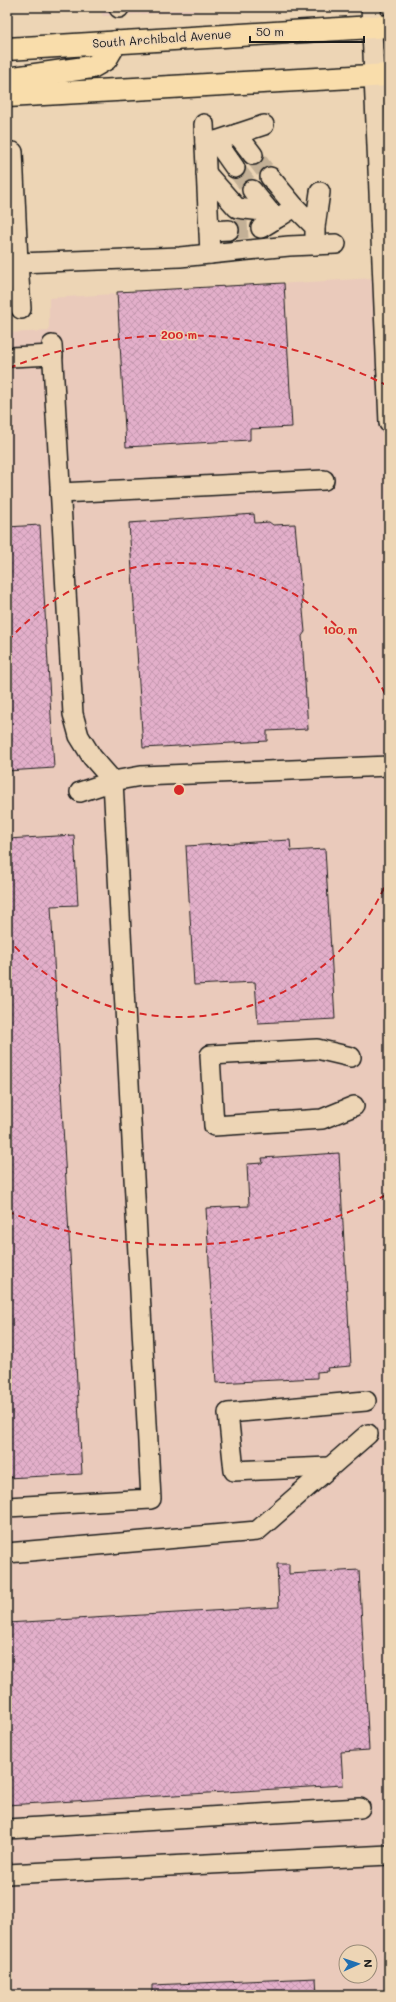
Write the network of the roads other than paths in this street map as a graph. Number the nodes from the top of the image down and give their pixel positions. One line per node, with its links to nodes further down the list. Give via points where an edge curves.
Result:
1 (377, 20): 2 (main road, South Archibald Avenue); 4 (street)
2 (116, 42): 3 (main road, South Archibald Avenue); 5 (main road, via 106,59 92,67)
3 (7, 49)
4 (382, 76): 6 (main road); 27 (street)
5 (7, 79)
6 (7, 96)
7 (264, 125): 8 (street)
8 (237, 134): 9 (street); 11 (street)
9 (208, 136): 12 (street); 13 (street)
10 (13, 152): 24 (street)
11 (253, 155)
12 (235, 168)
13 (206, 173): 17 (street, via 237,208); 20 (street)
14 (270, 177): 17 (street)
15 (252, 190): 17 (street)
16 (320, 192): 21 (street)
17 (281, 212): 18 (street); 21 (street)
18 (261, 228)
19 (229, 230): 20 (street)
20 (209, 231): 23 (street)
21 (315, 236): 22 (street); 23 (street)
22 (336, 244)
23 (210, 254): 24 (street, via 105,261)
24 (18, 263): 25 (street)
25 (21, 309)
26 (11, 357): 29 (street, via 52,350)
27 (389, 423)
28 (324, 480): 29 (street)
29 (60, 493): 31 (street, via 73,714 79,736 92,757)
30 (389, 766): 31 (street, via 140,776)
31 (113, 781): 32 (street); 38 (street, via 151,1499)
32 (80, 792)
33 (351, 1057): 34 (street, via 317,1049 210,1055 214,1126 322,1118)
34 (354, 1106)
35 (366, 1402): 37 (street, via 228,1413 234,1471)
36 (368, 1434): 37 (street)
37 (330, 1467): 39 (street, via 257,1531)
38 (7, 1507)
39 (7, 1553)
40 (360, 1808): 41 (street)
41 (7, 1829)
42 (389, 1855): 43 (street)
43 (7, 1874)

